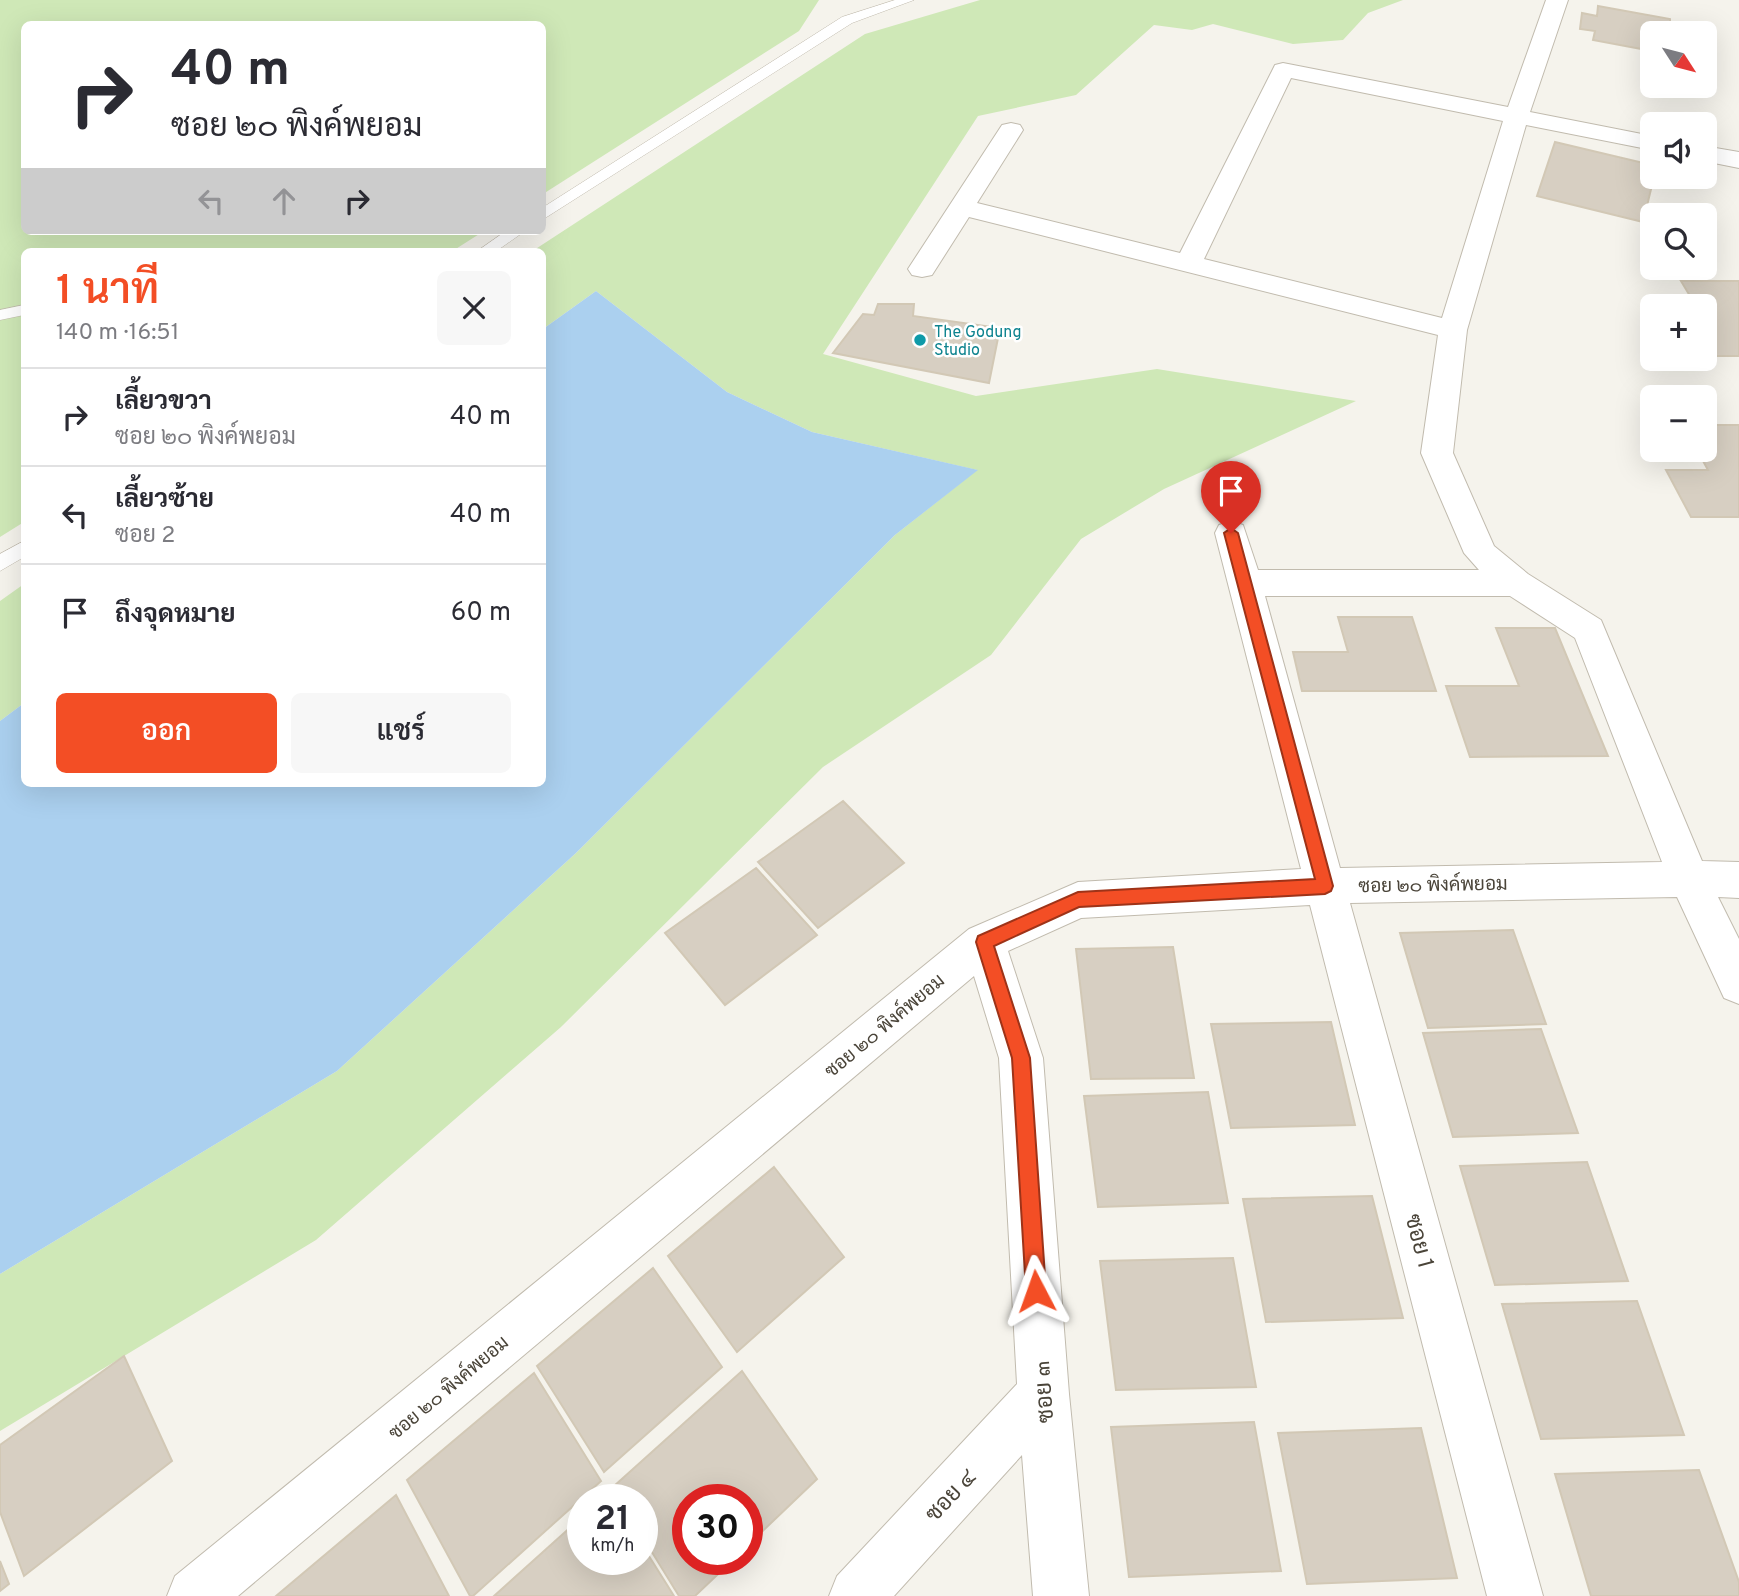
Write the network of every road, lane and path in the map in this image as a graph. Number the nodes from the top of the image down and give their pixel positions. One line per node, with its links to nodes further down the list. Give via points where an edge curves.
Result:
1 (850, 0): 4 (lane)
2 (908, 0): 4 (lane)
3 (1557, 0): 5 (street)
4 (847, 20): 11 (lane)
5 (1517, 116): 7 (street); 14 (street, via 1283,70); 18 (street)
6 (1011, 130): 10 (street)
7 (1640, 141)
8 (1717, 156): 9 (street)
9 (1739, 160)
10 (961, 207): 14 (street); 15 (street)
11 (546, 212)
12 (511, 235): 13 (lane)
13 (490, 248)
14 (1189, 263): 18 (street)
15 (922, 270)
16 (21, 311): 17 (lane)
17 (0, 315)
18 (1453, 330): 23 (street, via 1437,453 1481,553)
19 (1231, 533): 22 (street, ซอย 1)
20 (21, 550): 21 (lane)
21 (0, 564)
22 (1245, 583): 23 (street); 26 (street, ซอย 1)
23 (1516, 583): 24 (street, via 1589,630)
24 (1689, 878): 25 (street, ซอย ๒๐ พิงค์พยอม); 26 (street, ซอย ๒๐ พิงค์พยอม); 28 (street)
25 (1739, 880)
26 (1325, 886): 27 (street, ซอย ๒๐ พิงค์พยอม, via 1078,900); 33 (street, ซอย 1)
27 (984, 942): 29 (street, ซอย ๓, via 1021,1058); 30 (street, ซอย ๒๐ พิงค์พยอม)
28 (1739, 984)
29 (1043, 1394): 31 (street, ซอย ๔); 32 (street, ซอย ๓)
30 (195, 1596)
31 (857, 1596)
32 (1061, 1596)
33 (1515, 1596)

